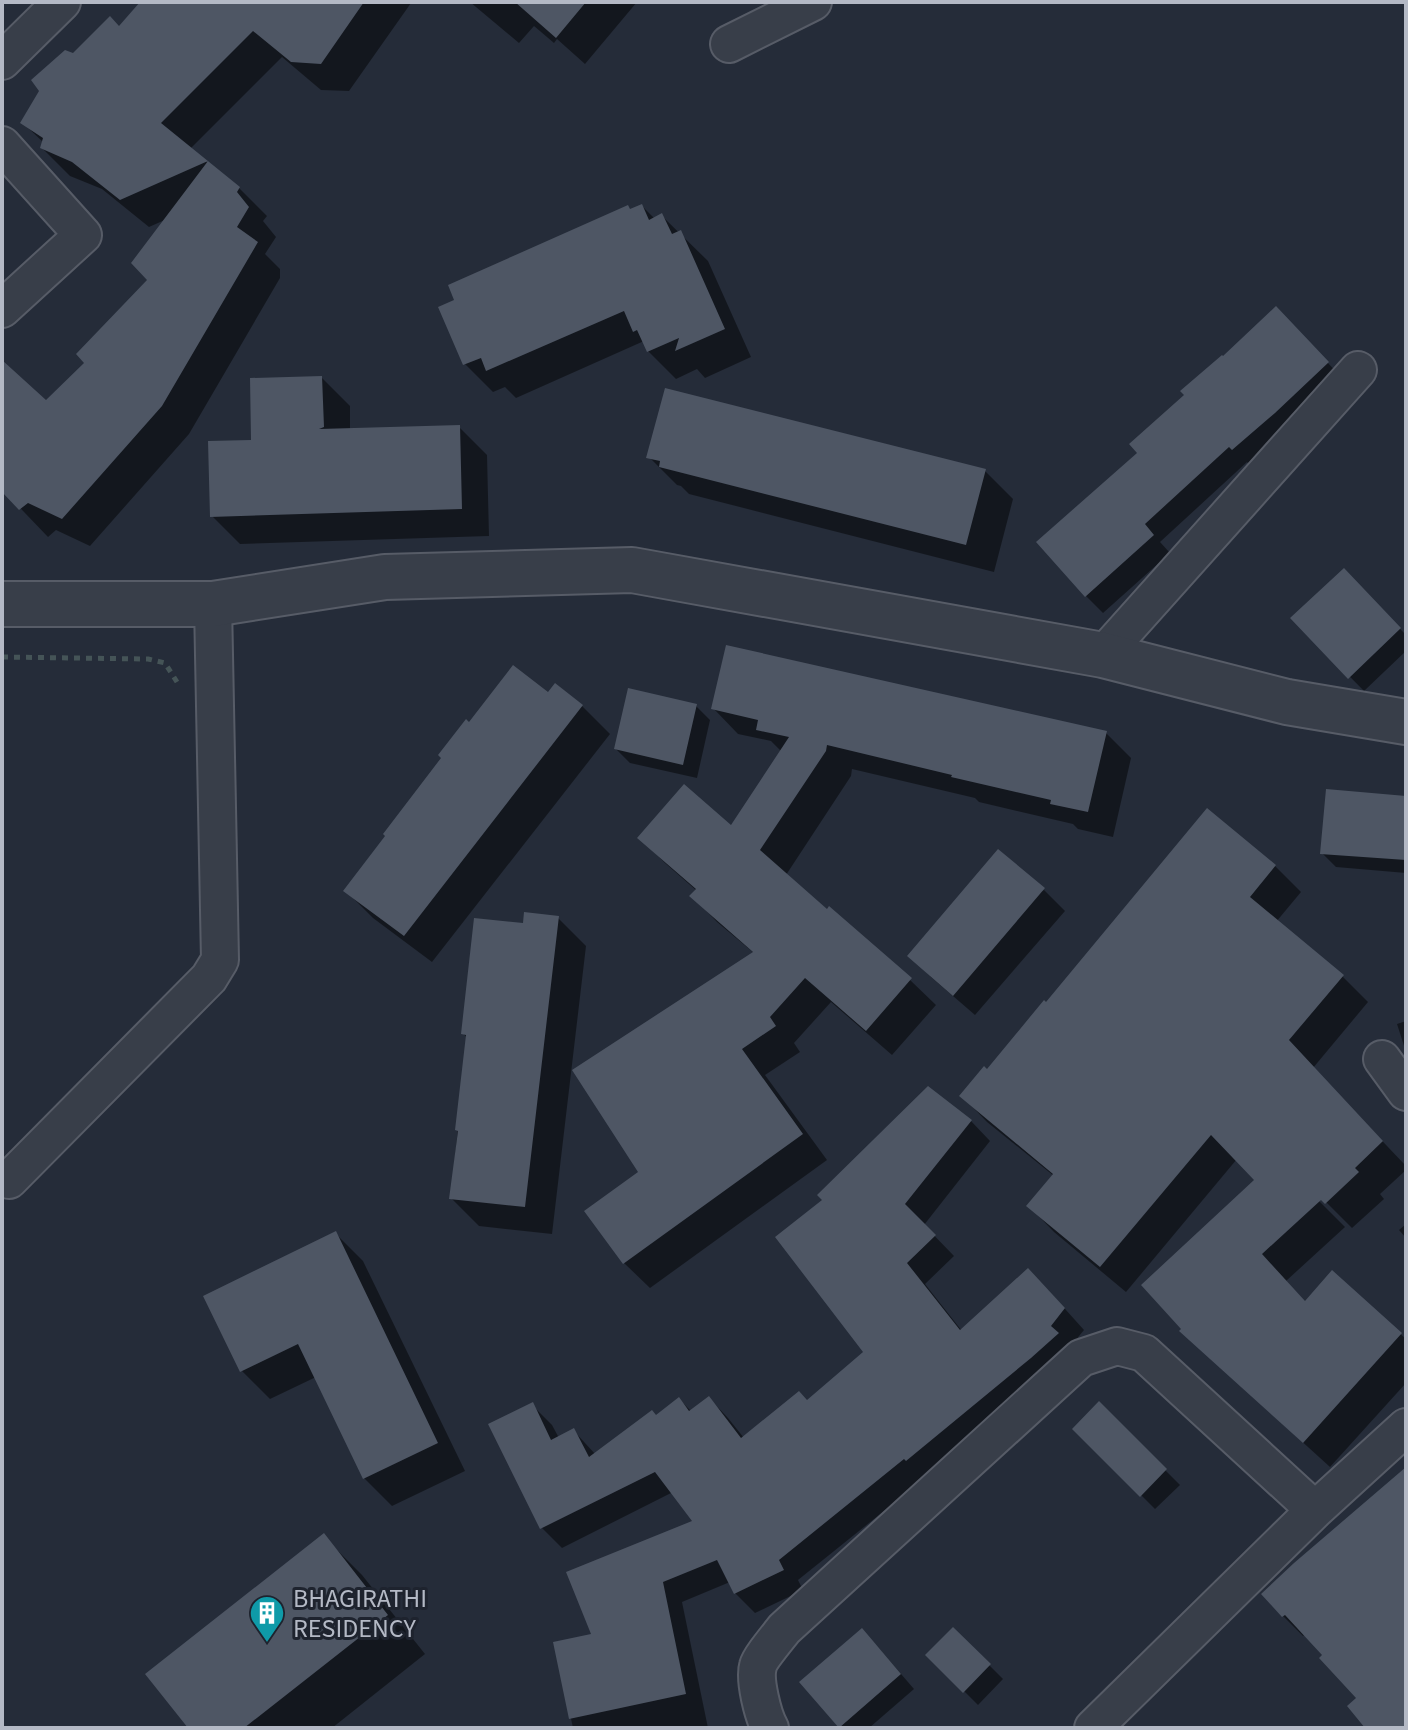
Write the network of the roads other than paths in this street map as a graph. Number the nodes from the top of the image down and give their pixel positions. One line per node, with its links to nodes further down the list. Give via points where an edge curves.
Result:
1 (62, 2): 4 (street)
2 (813, 2): 3 (street)
3 (729, 44)
4 (2, 61)
5 (2, 145): 6 (street, via 83,235)
6 (2, 309)
7 (1358, 370): 10 (street)
8 (2, 604): 9 (street)
9 (213, 604): 10 (street, via 385,577 632,570); 14 (street, via 220,960 209,978)
10 (1103, 655): 11 (street, via 1287,702)
11 (1406, 722)
12 (1382, 1059): 13 (street)
13 (1406, 1092)
14 (9, 1180)
15 (1406, 1427): 16 (street)
16 (1315, 1510): 17 (street, via 1144,1353 1117,1346 1081,1358 784,1629 758,1665 758,1688); 18 (street)
17 (770, 1728)
18 (1093, 1728)

